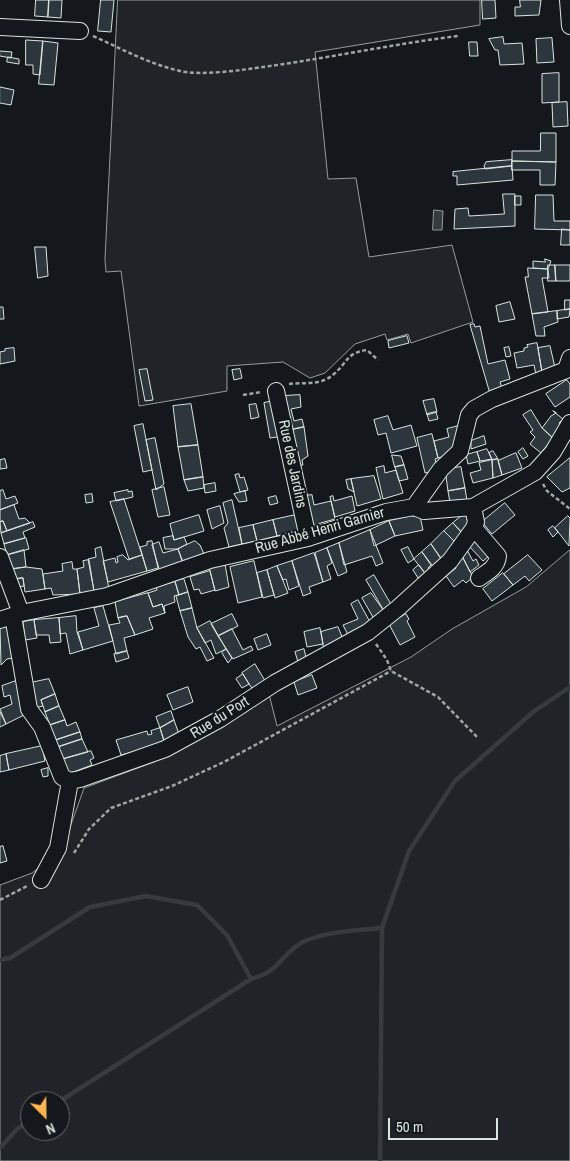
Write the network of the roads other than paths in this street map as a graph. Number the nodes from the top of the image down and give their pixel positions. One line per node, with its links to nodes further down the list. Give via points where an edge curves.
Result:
1 (568, 0): 2 (street)
2 (570, 26)
3 (0, 27): 4 (street)
4 (80, 31)
5 (570, 358): 8 (street, via 566,370 474,409 469,415 460,451 441,469)
6 (276, 391): 11 (street, Rue des Jardins)
7 (570, 423): 9 (street, Rue Abbé Henri Garnier, via 535,472)
8 (414, 507): 9 (street, Rue Abbé Henri Garnier, via 424,511); 11 (street, Rue Abbé Henri Garnier, via 386,512)
9 (474, 507): 10 (street)
10 (474, 528): 13 (street, via 498,556 492,568); 15 (street, Rue du Port, via 450,561 368,632 275,683 185,740 141,759)
11 (308, 538): 14 (street, Rue Abbé Henri Garnier, via 210,560 107,596)
12 (0, 557): 14 (street)
13 (480, 578)
14 (11, 616): 15 (street, via 29,709 42,727 62,777)
15 (70, 781): 16 (street, via 58,848)
16 (41, 880)

